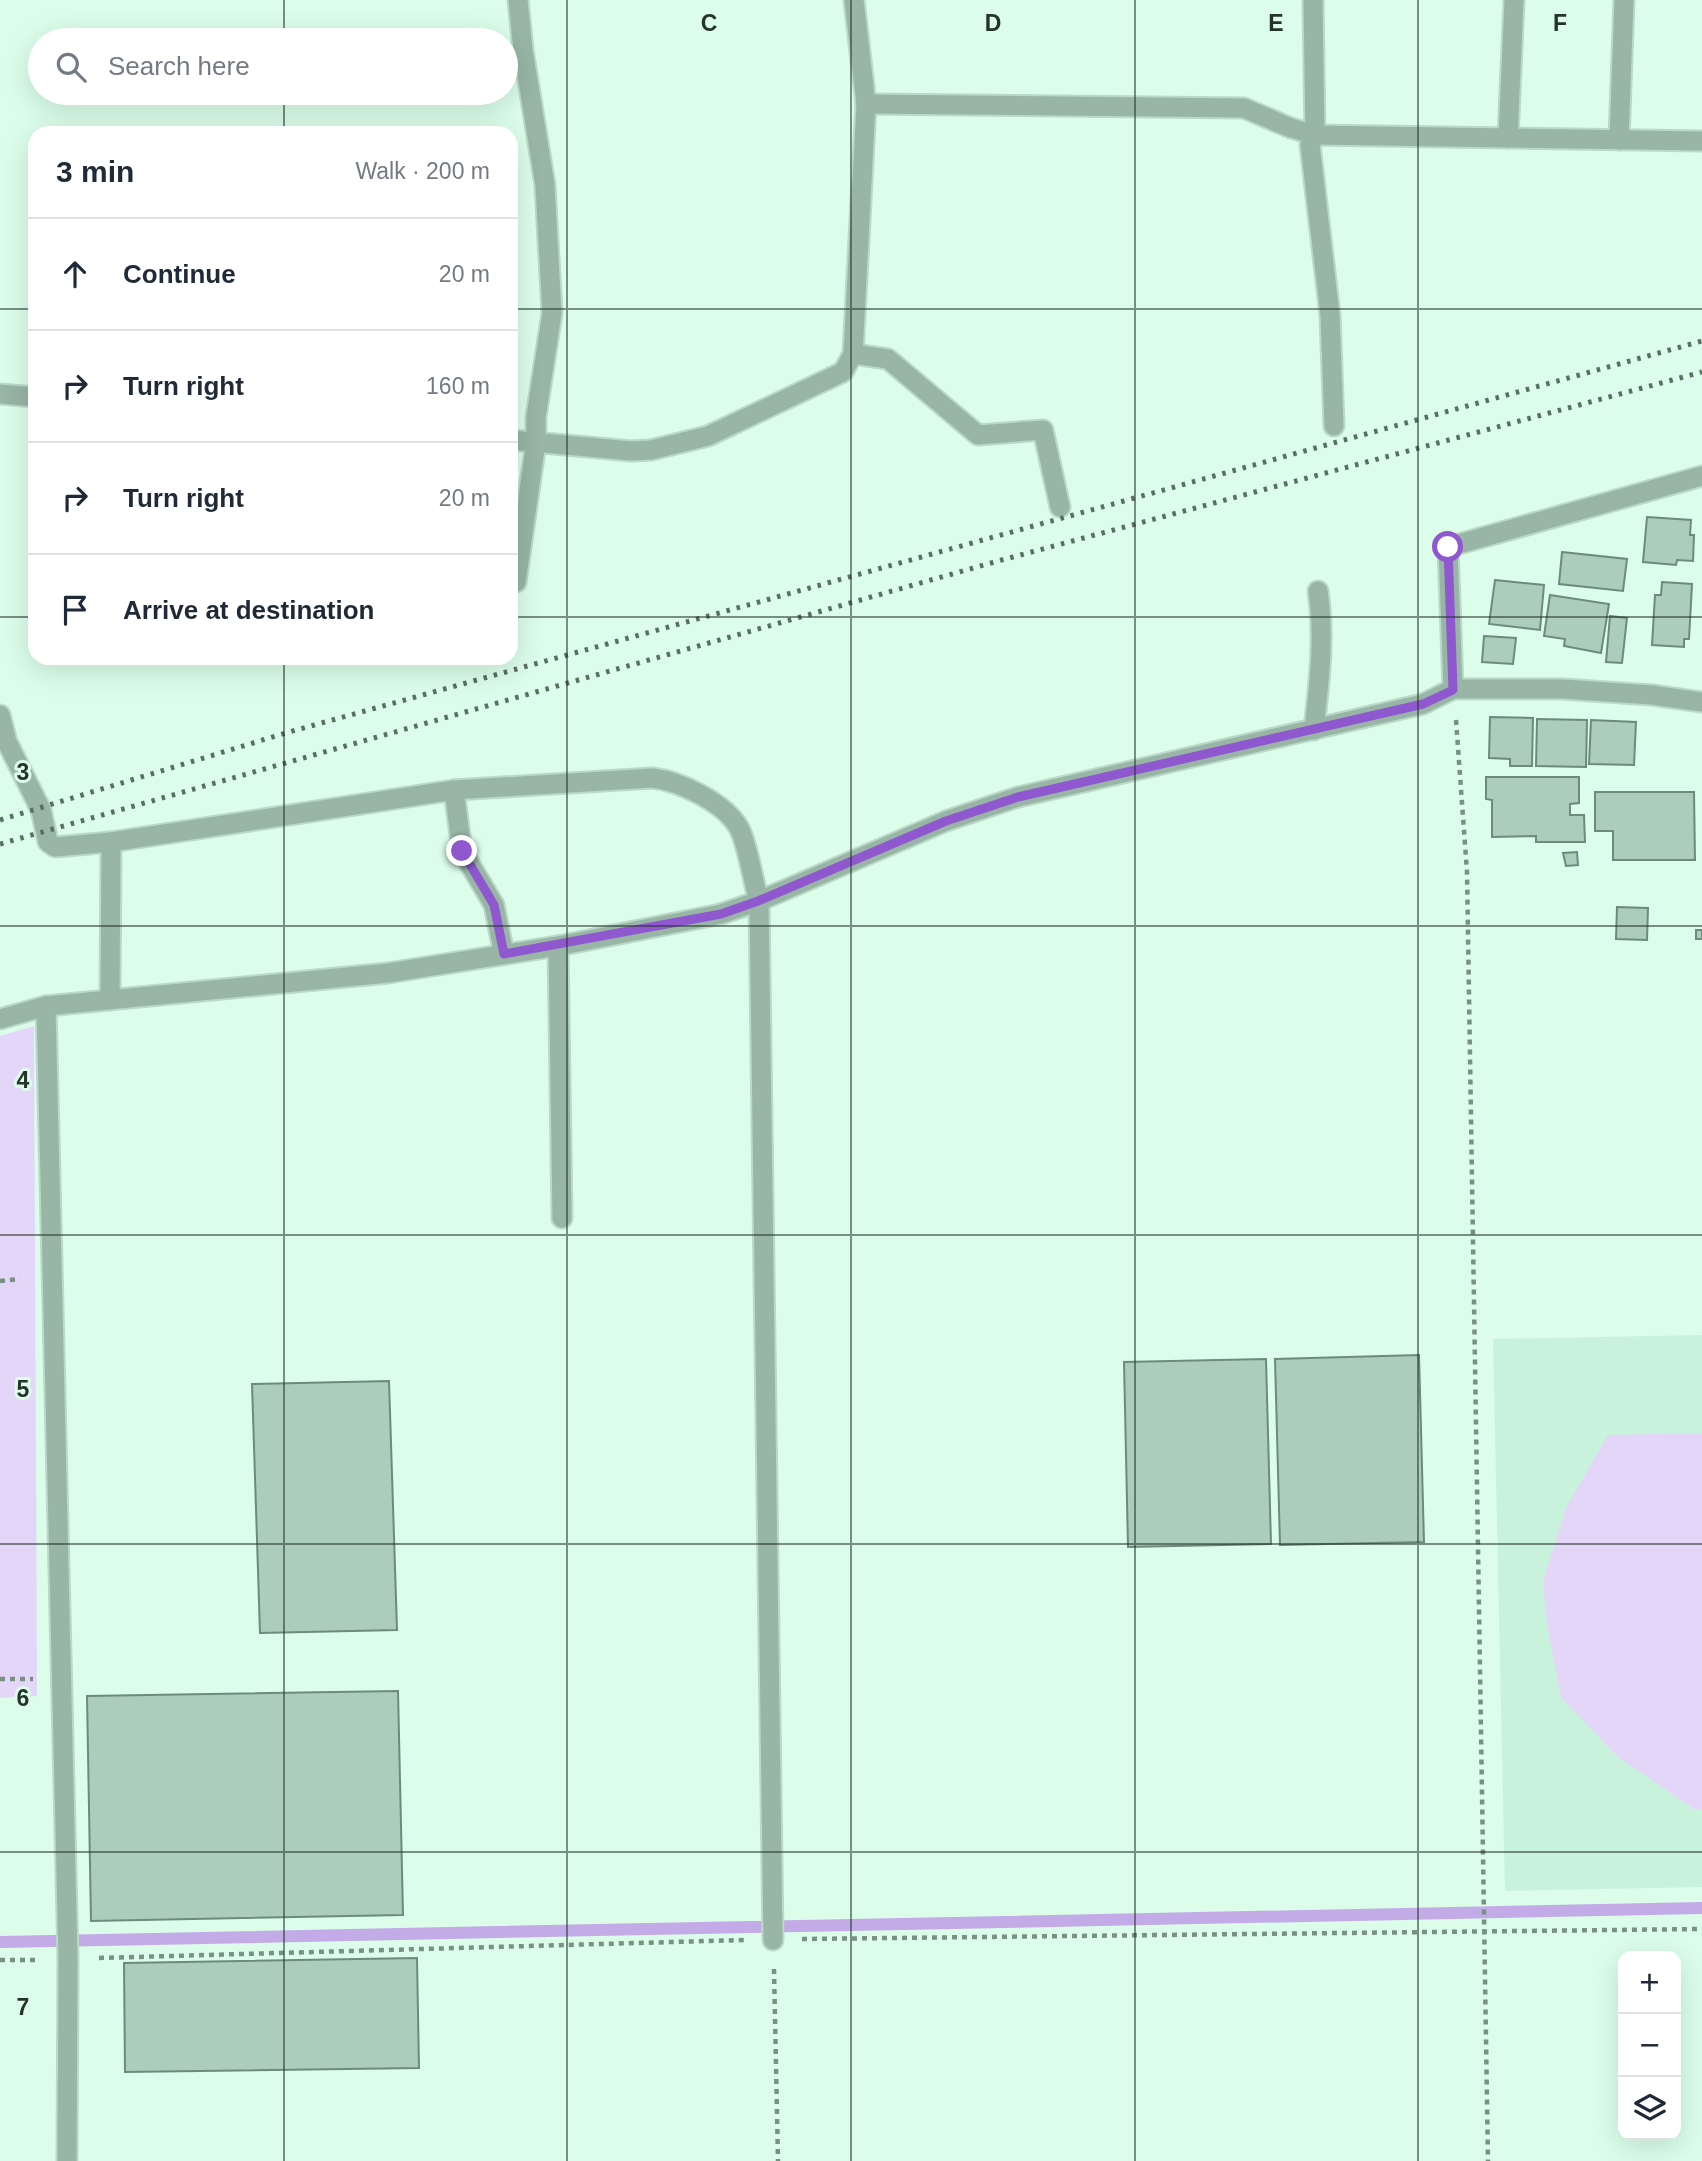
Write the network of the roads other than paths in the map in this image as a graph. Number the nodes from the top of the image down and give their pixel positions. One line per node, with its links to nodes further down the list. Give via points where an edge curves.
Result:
1 (518, 0): 16 (street, via 545,185 552,313)
2 (854, 0): 6 (street)
3 (1313, 0): 7 (street)
4 (1514, 0): 8 (street)
5 (1625, 0): 9 (street)
6 (866, 103): 7 (street, via 1244,108); 11 (street)
7 (1315, 135): 8 (street); 14 (street, via 1310,145 1330,315)
8 (1508, 138): 9 (street)
9 (1619, 140): 10 (street)
10 (1702, 141)
11 (853, 354): 16 (street, via 843,372 708,436 631,451); 18 (street, via 888,359 978,435 1044,430)
12 (0, 394): 13 (street)
13 (28, 396)
14 (1334, 426)
15 (518, 441): 16 (street)
16 (536, 442): 19 (street)
17 (1702, 476): 21 (street, via 1448,547)
18 (1060, 508)
19 (518, 568)
20 (1318, 591): 24 (street, via 1323,649)
21 (1453, 690): 22 (street, via 1563,689); 24 (street, via 1423,704)
22 (1702, 702)
23 (0, 715): 26 (street, via 7,742 41,810 48,842 55,847)
24 (1314, 730): 27 (street, via 1018,797 946,821)
25 (454, 790): 26 (street); 27 (street, via 671,780 729,815 740,830); 29 (street, via 462,851 494,905)
26 (111, 842): 30 (street)
27 (758, 901): 28 (street, via 721,914); 34 (street)
28 (558, 946): 29 (street); 33 (street)
29 (504, 954): 30 (street, via 388,973)
30 (110, 1000): 31 (street)
31 (46, 1006): 32 (street); 35 (street, via 68,1959)
32 (0, 1019)
33 (562, 1218)
34 (773, 1940)
35 (67, 2161)

